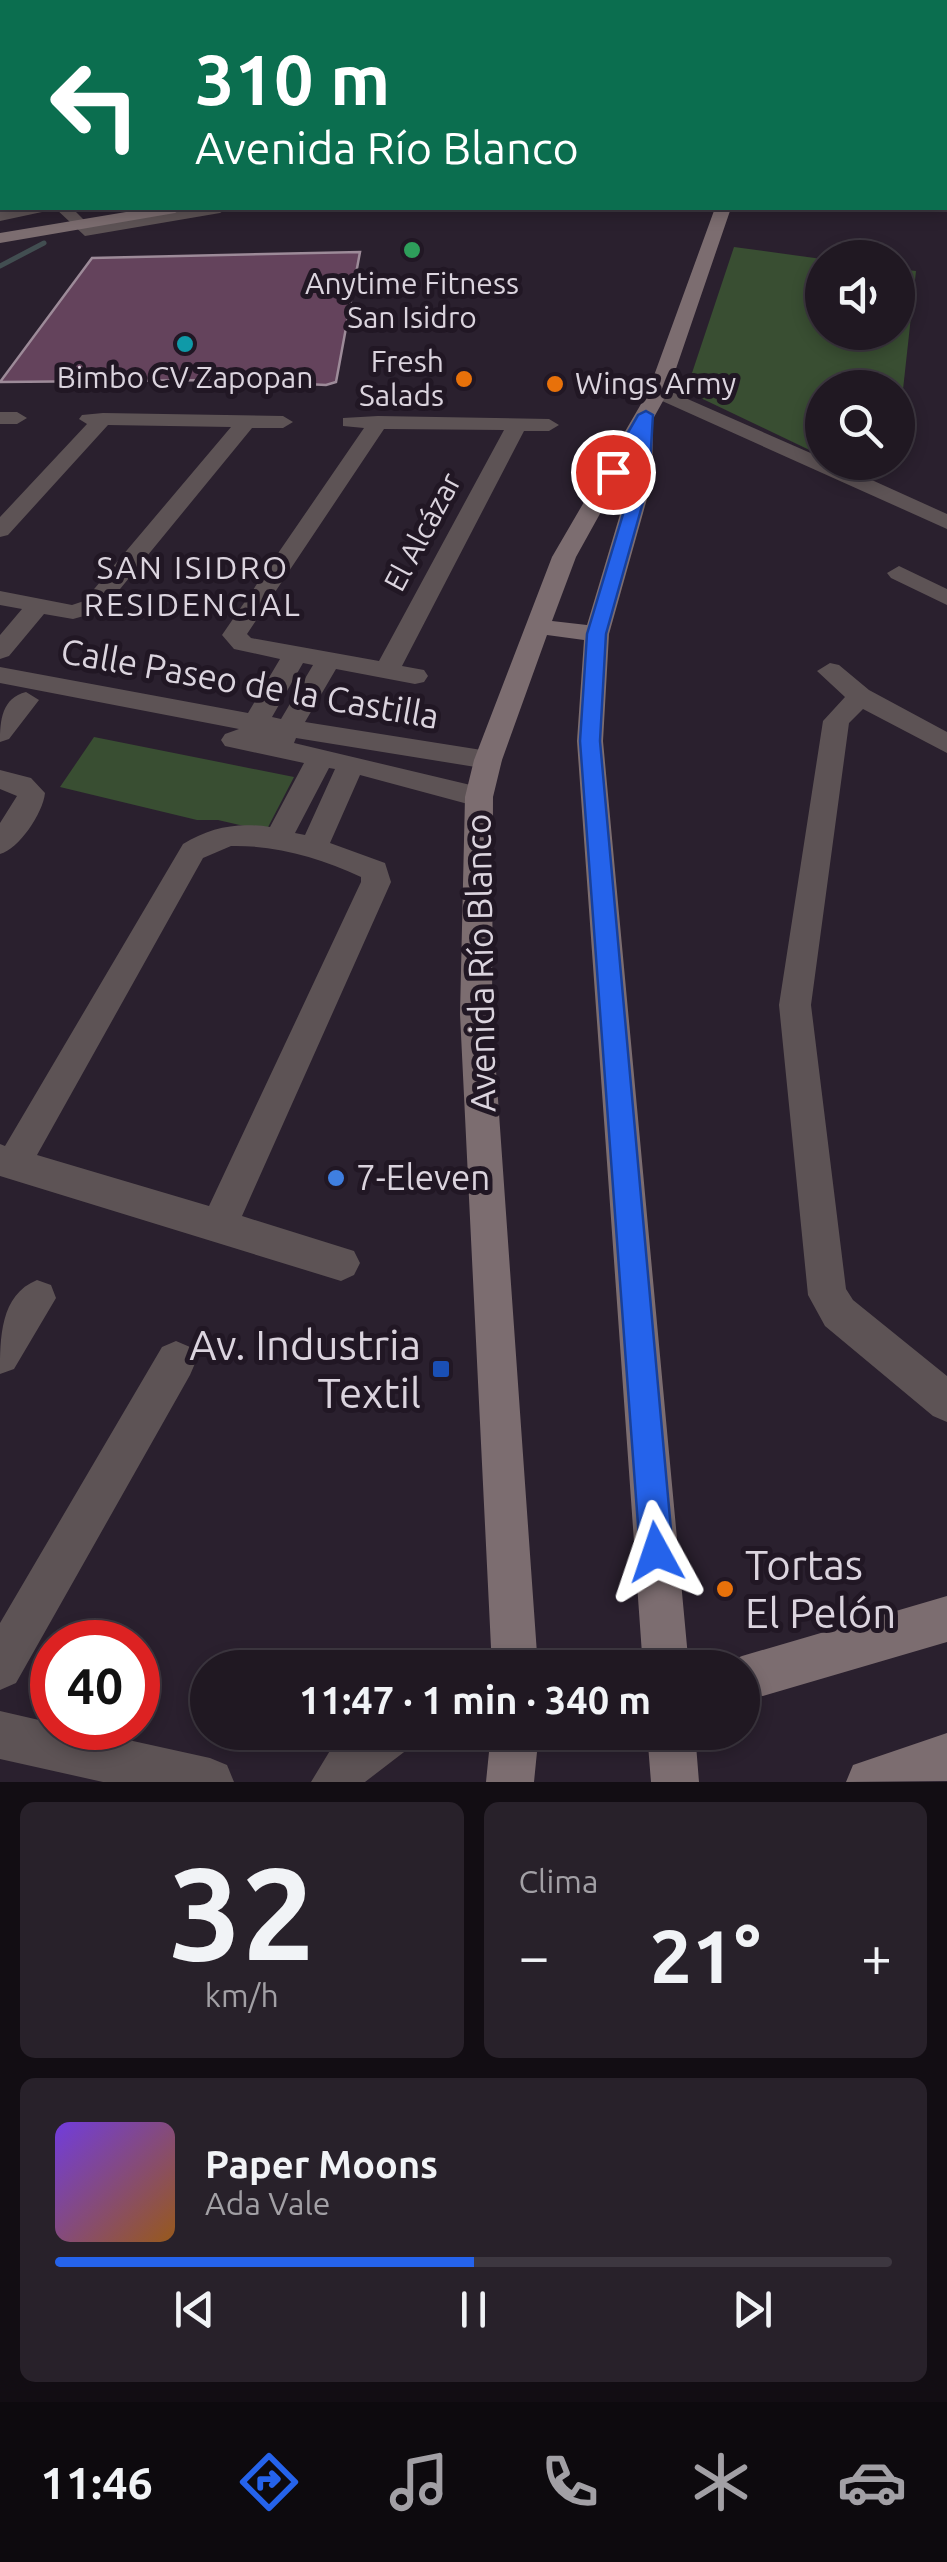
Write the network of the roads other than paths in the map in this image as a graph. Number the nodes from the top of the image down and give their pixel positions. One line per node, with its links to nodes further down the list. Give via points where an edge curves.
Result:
1 (37, 210): 6 (street)
2 (107, 210): 7 (street)
3 (157, 210): 7 (street)
4 (194, 210): 7 (street)
5 (722, 210): 10 (street, Avenida Río Blanco)
6 (0, 216)
7 (75, 219): 8 (street); 9 (street)
8 (0, 227)
9 (0, 238)
10 (652, 404): 17 (street); 23 (street, Avenida Río Blanco, via 564,558); 24 (street, Avenida Río Blanco, via 641,481)
11 (246, 422): 12 (street); 18 (street, via 96,419); 22 (street, via 94,606 73,612)
12 (283, 422)
13 (350, 422): 14 (street, El Alcázar)
14 (378, 422): 15 (street, El Alcázar); 26 (street, via 234,635 244,644)
15 (516, 424): 16 (street, El Alcázar); 28 (street, El Alcázar)
16 (549, 425)
17 (947, 522)
18 (0, 530)
19 (898, 573): 20 (street)
20 (947, 598)
21 (4, 604): 22 (street)
22 (40, 605): 25 (street)
23 (539, 626): 24 (street); 39 (street, Avenida Río Blanco)
24 (597, 634): 55 (street, Avenida Río Blanco, via 590,741)
25 (0, 651)
26 (296, 654): 27 (street); 35 (street)
27 (330, 660): 28 (street); 36 (street)
28 (388, 670): 31 (street)
29 (830, 671): 33 (street)
30 (0, 674): 35 (street, Calle Paseo de la Castilla)
31 (415, 676)
32 (7, 696): 34 (street); 35 (street, Calle Paseo de la Castilla)
33 (860, 696): 37 (street); 52 (street, via 836,721 796,1005 827,1295 839,1313)
34 (0, 733)
35 (249, 733): 36 (street, Calle Paseo de la Castilla)
36 (283, 738): 38 (street, Calle Paseo de la Castilla); 39 (street, Calle Paseo de la Castilla)
37 (947, 744)
38 (321, 757): 40 (street, Calle Paseo de la Castilla); 43 (street)
39 (488, 760): 42 (street, Avenida Río Blanco)
40 (351, 763): 42 (street, Calle Paseo de la Castilla); 45 (street)
41 (0, 779): 44 (street, via 31,793)
42 (479, 798): 54 (street, Avenida Río Blanco, via 476,1014)
43 (277, 840): 45 (street); 46 (street, via 228,833 208,838 193,852)
44 (0, 844)
45 (313, 849): 47 (street, via 362,865 376,882)
46 (7, 1162): 47 (street)
47 (218, 1226): 48 (street)
48 (341, 1263)
49 (37, 1298): 50 (street)
50 (0, 1355)
51 (176, 1361): 56 (street)
52 (947, 1402)
53 (947, 1619): 57 (street)
54 (514, 1650)
55 (665, 1650)
56 (0, 1667)
57 (760, 1675)
58 (0, 1736): 63 (street)
59 (366, 1750): 64 (street)
60 (513, 1750): 65 (street)
61 (672, 1750): 66 (street)
62 (947, 1757): 67 (street)
63 (210, 1782)
64 (335, 1782)
65 (510, 1782)
66 (675, 1782)
67 (870, 1782)

